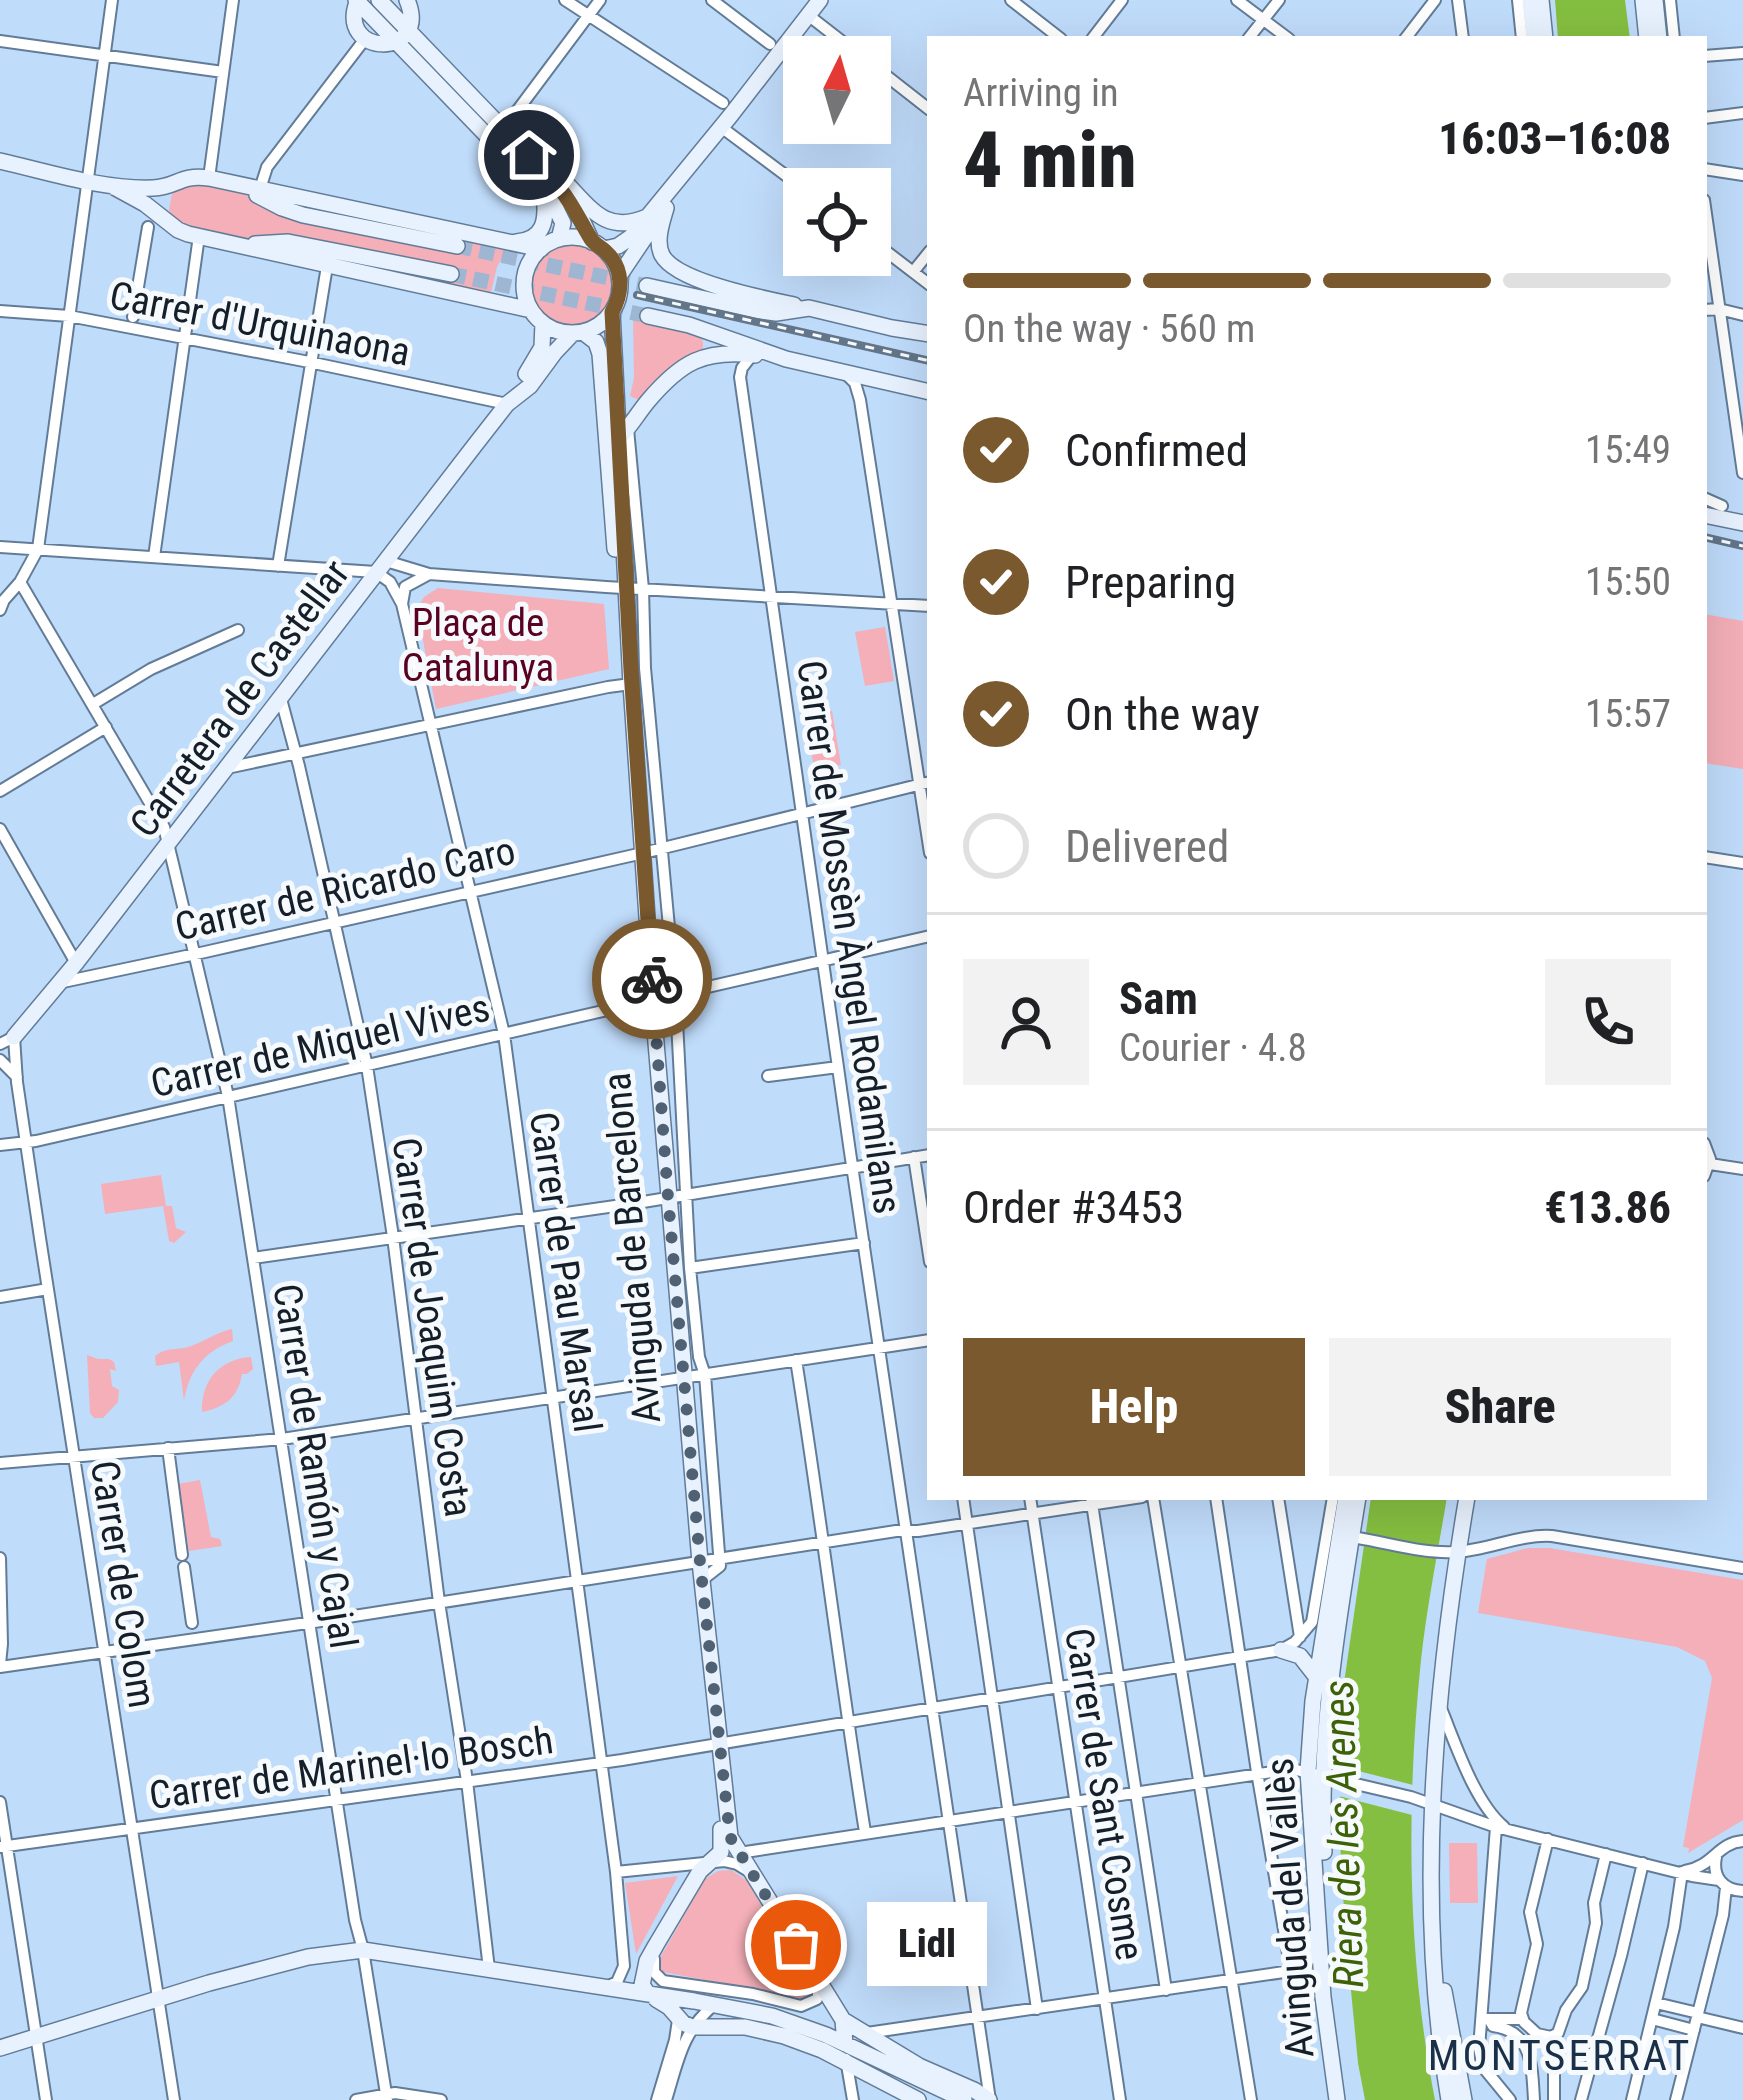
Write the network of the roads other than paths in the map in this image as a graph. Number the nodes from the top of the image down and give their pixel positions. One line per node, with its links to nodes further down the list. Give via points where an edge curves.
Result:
1 (112, 0): 44 (street)
2 (233, 0): 46 (street)
3 (357, 0): 39 (street, via 353,17); 41 (street)
4 (379, 0): 25 (street)
5 (407, 0): 25 (street)
6 (565, 0): 23 (street)
7 (600, 0): 23 (street)
8 (712, 0): 42 (street)
9 (820, 0): 22 (street)
10 (1011, 0): 27 (street)
11 (1122, 0): 28 (street)
12 (1238, 0): 24 (street)
13 (1279, 0): 24 (street)
14 (1436, 0): 31 (street)
15 (1458, 0): 32 (street)
16 (1518, 0): 33 (street)
17 (1530, 0): 34 (street)
18 (1541, 0): 35 (street)
19 (1643, 0): 36 (street)
20 (1655, 0): 37 (street)
21 (1670, 0): 38 (street)
22 (808, 15): 26 (street); 50 (street)
23 (587, 17): 50 (street); 52 (street)
24 (1263, 20): 29 (street); 30 (street)
25 (409, 29): 41 (street); 52 (street)
26 (835, 36)
27 (1056, 36)
28 (1094, 36)
29 (1251, 36)
30 (1285, 36)
31 (1407, 36)
32 (1463, 36)
33 (1522, 36)
34 (1534, 36)
35 (1545, 36)
36 (1647, 36)
37 (1659, 36)
38 (1674, 36)
39 (365, 39): 41 (street); 62 (street, via 267,167)
40 (0, 40): 44 (street)
41 (396, 42): 63 (street)
42 (770, 44)
43 (1743, 53): 45 (street)
44 (106, 56): 46 (street); 58 (street)
45 (1707, 56)
46 (223, 72): 57 (street)
47 (891, 79): 48 (street)
48 (927, 108)
49 (1743, 113): 51 (street)
50 (725, 118): 55 (street); 64 (street); 65 (street)
51 (1707, 120)
52 (511, 127): 65 (street, via 608,222); 74 (street)
53 (0, 161): 58 (street)
54 (1707, 169): 56 (street)
55 (783, 170)
56 (1743, 175)
57 (209, 178): 59 (street); 61 (street)
58 (90, 181): 60 (street); 90 (street)
59 (174, 182): 60 (street); 67 (street, via 165,208)
60 (112, 185): 67 (street)
61 (239, 185): 62 (street); 73 (street, via 303,214)
62 (260, 189): 71 (street)
63 (544, 195): 70 (street, via 561,218); 71 (street, via 542,231)
64 (666, 208): 81 (street); 84 (street, via 661,254 673,266 710,284)
65 (648, 217): 74 (street, via 622,244)
66 (1707, 222): 85 (street)
67 (170, 224): 69 (street)
68 (148, 227): 93 (street)
69 (199, 236): 72 (street); 96 (street)
70 (559, 239): 74 (street); 75 (street)
71 (514, 242): 75 (street)
72 (240, 244): 78 (street); 80 (street, via 288,242)
73 (457, 246)
74 (598, 246): 81 (street)
75 (541, 249): 91 (street, via 526,273)
76 (927, 254): 79 (street)
77 (891, 255): 79 (street)
78 (327, 266): 91 (street); 99 (street)
79 (913, 272): 82 (street)
80 (451, 274)
81 (619, 276): 88 (street)
82 (927, 283)
83 (647, 286): 84 (street, via 754,310)
84 (808, 308): 95 (street)
85 (1719, 309): 86 (street); 89 (street); 106 (street)
86 (1707, 310)
87 (0, 311): 90 (street, Carrer d'Urquinaona)
88 (612, 312): 94 (street); 103 (street, Avinguda de Barcelona)
89 (1743, 315)
90 (69, 316): 96 (street, Carrer d'Urquinaona); 112 (street)
91 (537, 316): 94 (street); 102 (street, Carretera de Castellar, via 540,352)
92 (647, 316): 98 (street)
93 (134, 317)
94 (578, 332): 102 (street, Carretera de Castellar); 118 (street, Avinguda de Barcelona, via 600,354)
95 (927, 337)
96 (184, 338): 99 (street, Carrer d'Urquinaona); 113 (street)
97 (752, 355): 98 (street); 104 (street, via 703,357); 119 (street, Carrer de Mossèn Àngel Rodamilans, via 740,377)
98 (786, 359): 100 (street)
99 (309, 362): 102 (street, Carrer d'Urquinaona); 114 (street)
100 (844, 372): 101 (street); 120 (street, via 860,400)
101 (927, 391)
102 (510, 401): 115 (street, Carretera de Castellar)
103 (618, 408): 104 (street); 105 (street, Avinguda de Barcelona)
104 (640, 412): 105 (street)
105 (624, 445): 118 (street, Avinguda de Barcelona)
106 (1743, 473)
107 (1707, 499): 108 (street)
108 (1722, 506)
109 (1707, 516): 110 (street)
110 (1743, 523)
111 (0, 547): 112 (street)
112 (38, 549): 113 (street); 117 (street)
113 (154, 557): 114 (street)
114 (278, 566): 115 (street)
115 (381, 566): 116 (street); 121 (street, Carrer de Pau Marsal); 126 (street, Carretera de Castellar)
116 (429, 574): 118 (street); 121 (street, via 406,587)
117 (20, 582): 123 (street); 127 (street, Carrer de Ramón y Cajal)
118 (629, 588): 119 (street); 125 (street, Avinguda de Barcelona); 137 (street, Avinguda de Barcelona, via 645,668)
119 (770, 597): 120 (street); 134 (street, Carrer de Mossèn Àngel Rodamilans)
120 (891, 603): 122 (street); 132 (street)
121 (402, 604): 128 (street, Carrer de Pau Marsal)
122 (927, 606)
123 (0, 610)
124 (238, 630): 127 (street)
125 (627, 685): 128 (street); 138 (street, Avinguda de Barcelona)
126 (281, 699): 130 (street, Carrer de Joaquim Costa); 131 (street, Carretera de Castellar)
127 (93, 704): 129 (street, Carrer de Ramón y Cajal)
128 (431, 724): 130 (street); 141 (street, Carrer de Pau Marsal)
129 (106, 727): 133 (street); 136 (street, Carrer de Ramón y Cajal)
130 (297, 755): 131 (street); 142 (street, Carrer de Joaquim Costa)
131 (227, 768): 136 (street, Carretera de Castellar)
132 (925, 783): 134 (street, Carrer de Ricardo Caro)
133 (0, 791)
134 (803, 815): 137 (street, Carrer de Ricardo Caro); 145 (street, Carrer de Mossèn Àngel Rodamilans)
135 (0, 829): 146 (street)
136 (168, 844): 144 (street, Carrer de Ramón y Cajal); 146 (street, Carretera de Castellar)
137 (661, 848): 138 (street, Carrer de Ricardo Caro); 148 (street, Avinguda de Barcelona)
138 (638, 853): 141 (street, Carrer de Ricardo Caro); 149 (street, Avinguda de Barcelona)
139 (1707, 857): 140 (street)
140 (1743, 863)
141 (469, 892): 142 (street, Carrer de Ricardo Caro); 150 (street, Carrer de Pau Marsal)
142 (336, 923): 144 (street, Carrer de Ricardo Caro); 153 (street, Carrer de Joaquim Costa)
143 (927, 937): 145 (street, Carrer de Miquel Vives)
144 (195, 954): 147 (street, Carrer de Ricardo Caro); 157 (street, Carrer de Ramón y Cajal)
145 (824, 962): 148 (street, Carrer de Miquel Vives); 154 (street, Carrer de Mossèn Àngel Rodamilans)
146 (76, 963): 147 (street, Carretera de Castellar)
147 (61, 982): 151 (street, Carretera de Castellar)
148 (676, 994): 149 (street, Carrer de Miquel Vives); 165 (street, Avinguda de Barcelona)
149 (648, 1001): 150 (street, Carrer de Miquel Vives); 166 (street, Avinguda de Barcelona)
150 (504, 1034): 153 (street, Carrer de Miquel Vives); 167 (street, Carrer de Pau Marsal)
151 (7, 1041): 156 (street, Carrer de Colom)
152 (0, 1060): 156 (street)
153 (367, 1066): 157 (street, Carrer de Miquel Vives); 168 (street, Carrer de Joaquim Costa)
154 (838, 1067): 155 (street); 162 (street, Carrer de Mossèn Àngel Rodamilans)
155 (768, 1076)
156 (17, 1078): 158 (street, Carrer de Colom)
157 (228, 1096): 158 (street, Carrer de Miquel Vives); 171 (street, Carrer de Ramón y Cajal)
158 (26, 1142): 159 (street, Carrer de Miquel Vives); 173 (street, Carrer de Colom)
159 (0, 1145)
160 (927, 1155): 161 (street)
161 (914, 1157): 162 (street); 169 (street)
162 (852, 1168): 165 (street); 170 (street, Carrer de Mossèn Àngel Rodamilans)
163 (1743, 1169): 164 (street)
164 (1707, 1170)
165 (686, 1193): 166 (street); 172 (street, Avinguda de Barcelona)
166 (663, 1198): 167 (street); 179 (street, Avinguda de Barcelona)
167 (527, 1218): 168 (street); 180 (street, Carrer de Pau Marsal)
168 (393, 1237): 171 (street); 181 (street, Carrer de Joaquim Costa)
169 (927, 1242)
170 (864, 1243): 172 (street); 176 (street, Carrer de Mossèn Àngel Rodamilans)
171 (254, 1258): 182 (street, Carrer de Ramón y Cajal)
172 (690, 1268): 178 (street, Avinguda de Barcelona)
173 (48, 1289): 174 (street); 184 (street, Carrer de Colom)
174 (0, 1297)
175 (927, 1340): 176 (street)
176 (879, 1348): 177 (street); 198 (street, Carrer de Mossèn Àngel Rodamilans)
177 (796, 1360): 178 (street); 200 (street)
178 (705, 1375): 179 (street); 203 (street, Avinguda de Barcelona)
179 (679, 1378): 180 (street); 204 (street, Avinguda de Barcelona)
180 (553, 1397): 181 (street); 206 (street, Carrer de Pau Marsal)
181 (416, 1418): 182 (street); 208 (street, Carrer de Joaquim Costa)
182 (282, 1439): 183 (street); 209 (street, Carrer de Ramón y Cajal)
183 (168, 1448): 184 (street); 210 (street)
184 (75, 1457): 185 (street); 213 (street, Carrer de Colom)
185 (0, 1463)
186 (963, 1500): 197 (street)
187 (1030, 1500): 196 (street, Carrer de Sant Cosme)
188 (1153, 1500): 216 (street)
189 (1216, 1500): 214 (street)
190 (1278, 1500): 211 (street)
191 (1334, 1500): 199 (street, Avinguda del Vallès)
192 (1346, 1500): 199 (street, Avinguda del Vallès)
193 (1357, 1500): 199 (street, Avinguda del Vallès)
194 (1466, 1500): 201 (street)
195 (1092, 1501): 196 (street); 217 (street)
196 (1032, 1514): 197 (street); 219 (street, Carrer de Sant Cosme)
197 (967, 1524): 198 (street); 220 (street)
198 (906, 1532): 200 (street); 222 (street, Carrer de Mossèn Àngel Rodamilans)
199 (1343, 1540): 201 (street); 211 (street, Avinguda del Vallès); 218 (street, Avinguda del Vallès); 223 (street, Avinguda del Vallès)
200 (825, 1542): 203 (street); 224 (street)
201 (1448, 1552): 205 (street, via 1552,1536); 221 (street)
202 (0, 1558): 215 (street)
203 (719, 1558): 204 (street); 207 (street)
204 (697, 1563): 206 (street); 207 (street, Avinguda de Barcelona); 225 (street, Avinguda de Barcelona)
205 (1743, 1568)
206 (577, 1580): 208 (street); 226 (street, Carrer de Pau Marsal)
207 (702, 1580): 225 (street, Avinguda de Barcelona)
208 (440, 1601): 209 (street); 229 (street, Carrer de Joaquim Costa)
209 (310, 1621): 210 (street); 233 (street, Carrer de Ramón y Cajal)
210 (193, 1631): 213 (street)
211 (1300, 1637): 212 (street)
212 (1281, 1650): 214 (street, Carrer de Marinel·lo Bosch); 218 (street, via 1300,1656)
213 (103, 1654): 215 (street); 240 (street, Carrer de Colom)
214 (1239, 1656): 216 (street, Carrer de Marinel·lo Bosch); 227 (street)
215 (0, 1666)
216 (1181, 1666): 217 (street, Carrer de Marinel·lo Bosch); 230 (street)
217 (1119, 1677): 219 (street, Carrer de Marinel·lo Bosch); 231 (street)
218 (1317, 1677): 223 (street); 228 (street, Avinguda del Vallès)
219 (1058, 1688): 220 (street, Carrer de Marinel·lo Bosch); 235 (street, Carrer de Sant Cosme)
220 (994, 1698): 222 (street, Carrer de Marinel·lo Bosch); 237 (street)
221 (1440, 1705): 236 (street); 241 (street)
222 (932, 1708): 224 (street, Carrer de Marinel·lo Bosch); 239 (street, Carrer de Mossèn Àngel Rodamilans)
223 (1328, 1710): 228 (street, Avinguda del Vallès)
224 (847, 1721): 225 (street, Carrer de Marinel·lo Bosch); 242 (street)
225 (716, 1745): 226 (street, Carrer de Marinel·lo Bosch); 247 (street, Avinguda de Barcelona); 251 (street, Avinguda de Barcelona, via 722,1844)
226 (600, 1762): 229 (street, Carrer de Marinel·lo Bosch); 252 (street, Carrer de Pau Marsal)
227 (1257, 1772): 228 (street); 230 (street); 262 (street)
228 (1322, 1775): 232 (street, Avinguda del Vallès); 236 (street); 270 (street, Avinguda del Vallès)
229 (467, 1781): 233 (street, Carrer de Marinel·lo Bosch); 260 (street, Carrer de Joaquim Costa)
230 (1199, 1783): 231 (street); 263 (street)
231 (1136, 1793): 235 (street); 267 (street)
232 (1308, 1798): 262 (street, via 1312,1946); 264 (street, Avinguda del Vallès)
233 (337, 1799): 240 (street, Carrer de Marinel·lo Bosch); 259 (street, Carrer de Ramón y Cajal)
234 (0, 1802): 246 (street)
235 (1076, 1802): 237 (street); 272 (street, Carrer de Sant Cosme)
236 (1434, 1807): 238 (street); 245 (street)
237 (1009, 1812): 239 (street); 275 (street)
238 (1463, 1817): 241 (street); 245 (street)
239 (948, 1821): 242 (street); 277 (street, Carrer de Mossèn Àngel Rodamilans)
240 (132, 1828): 246 (street, Carrer de Marinel·lo Bosch); 271 (street, Carrer de Colom)
241 (1501, 1828): 243 (street); 278 (street)
242 (865, 1832): 247 (street)
243 (1548, 1839): 248 (street); 279 (street, via 1530,1912 1537,1944)
244 (1741, 1839): 249 (street)
245 (1432, 1842): 261 (street)
246 (3, 1847): 286 (street)
247 (739, 1853): 254 (street, Avinguda de Barcelona)
248 (1606, 1854): 250 (street); 287 (street, via 1582,1987 1558,2033)
249 (1716, 1857): 253 (street); 255 (street)
250 (1643, 1863): 253 (street); 311 (street)
251 (706, 1864): 252 (street); 254 (street, via 732,1862); 258 (street, Avinguda de Barcelona)
252 (616, 1872): 266 (street, Carrer de Pau Marsal, via 624,1966)
253 (1682, 1872): 255 (street); 273 (street)
254 (753, 1874): 265 (street, Avinguda de Barcelona)
255 (1722, 1884): 256 (street); 257 (street)
256 (1741, 1892): 257 (street)
257 (1723, 1916): 282 (street)
258 (664, 1934): 268 (street, via 656,1977); 269 (street, Avinguda de Barcelona, via 647,1961)
259 (362, 1950): 260 (street); 271 (street); 292 (street, Carrer de Ramón y Cajal)
260 (489, 1969): 266 (street)
261 (1436, 1970): 306 (street); 307 (street)
262 (1291, 1971): 263 (street); 264 (street)
263 (1232, 1980): 267 (street); 304 (street)
264 (1322, 1980): 270 (street); 305 (street, Avinguda del Vallès)
265 (820, 1985): 268 (street, via 817,1999 801,2006); 281 (street, Avinguda de Barcelona)
266 (605, 1988): 269 (street)
267 (1166, 1990): 272 (street)
268 (735, 1993): 274 (street)
269 (648, 1994): 276 (street)
270 (1332, 1997): 305 (street, Avinguda del Vallès)
271 (160, 1998): 286 (street); 294 (street, Carrer de Colom)
272 (1106, 2000): 275 (street); 303 (street, Carrer de Sant Cosme)
273 (1657, 2003): 280 (street); 282 (street)
274 (715, 2005): 276 (street); 283 (street)
275 (1036, 2009): 277 (street)
276 (691, 2016): 283 (street); 297 (street); 298 (street)
277 (976, 2017): 285 (street); 302 (street, Carrer de Mossèn Àngel Rodamilans)
278 (1484, 2019): 279 (street); 308 (street, via 1480,2060); 309 (street, via 1514,2032 1527,2050)
279 (1522, 2019): 287 (street)
280 (1652, 2019): 282 (street); 312 (street)
281 (843, 2020): 285 (street); 288 (street, Avinguda de Barcelona)
282 (1696, 2020): 284 (street); 313 (street)
283 (770, 2024): 288 (street); 290 (street)
284 (1743, 2028)
285 (864, 2034): 302 (street)
286 (36, 2036): 289 (street); 293 (street)
287 (1547, 2038): 310 (street)
288 (845, 2044): 290 (street); 301 (street)
289 (0, 2048)
290 (847, 2063): 291 (street); 299 (street)
291 (878, 2079): 299 (street); 300 (street)
292 (386, 2098): 295 (street); 296 (street)
293 (46, 2100)
294 (174, 2100)
295 (356, 2100)
296 (441, 2100)
297 (657, 2100)
298 (666, 2100)
299 (855, 2100)
300 (918, 2100)
301 (964, 2100)
302 (990, 2100)
303 (1120, 2100)
304 (1251, 2100)
305 (1341, 2100)
306 (1449, 2100)
307 (1464, 2100)
308 (1510, 2100)
309 (1534, 2100)
310 (1554, 2100)
311 (1581, 2100)
312 (1632, 2100)
313 (1676, 2100)

